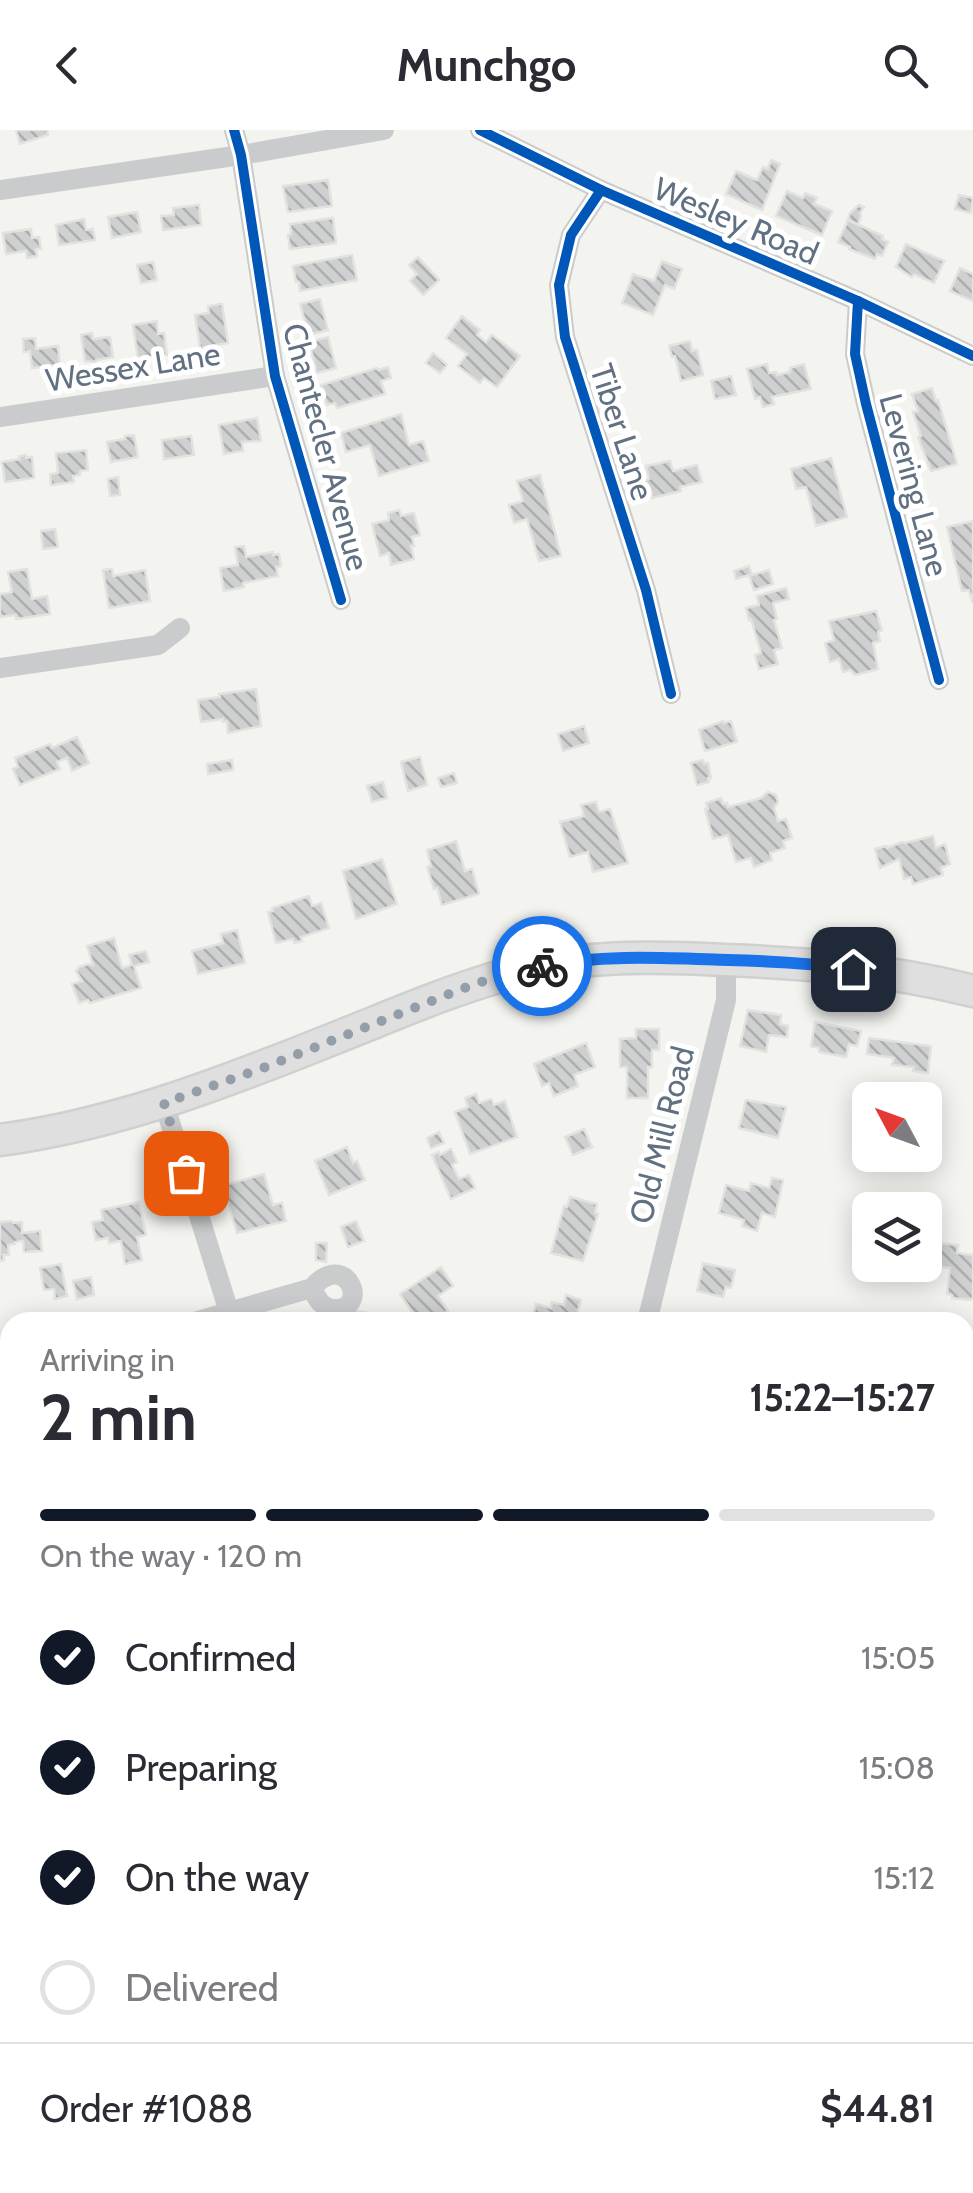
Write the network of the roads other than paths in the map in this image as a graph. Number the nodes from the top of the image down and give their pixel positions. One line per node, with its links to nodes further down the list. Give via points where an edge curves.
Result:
1 (234, 130): 4 (street, Chantecler Avenue)
2 (384, 130): 4 (street)
3 (480, 130): 6 (street, Wesley Road)
4 (240, 156): 5 (street); 9 (street, Chantecler Avenue)
5 (0, 190)
6 (600, 190): 7 (street, Wesley Road); 15 (street, Tiber Lane, via 571,235 559,286 565,337 646,590)
7 (858, 301): 8 (street, Wesley Road); 14 (street, Levering Lane, via 859,370)
8 (973, 356)
9 (275, 376): 10 (street, Wessex Lane); 11 (street, Chantecler Avenue)
10 (0, 417)
11 (341, 600)
12 (180, 628): 13 (street, via 158,645)
13 (0, 668)
14 (940, 680)
15 (671, 694)
16 (726, 960): 17 (main road, via 821,965); 18 (main road, via 601,959 522,970); 22 (street, Old Mill Road, via 726,1000)
17 (973, 991)
18 (164, 1103): 19 (main road); 21 (street)
19 (0, 1140)
20 (312, 1288): 21 (street)
21 (230, 1312)
22 (648, 1312)

